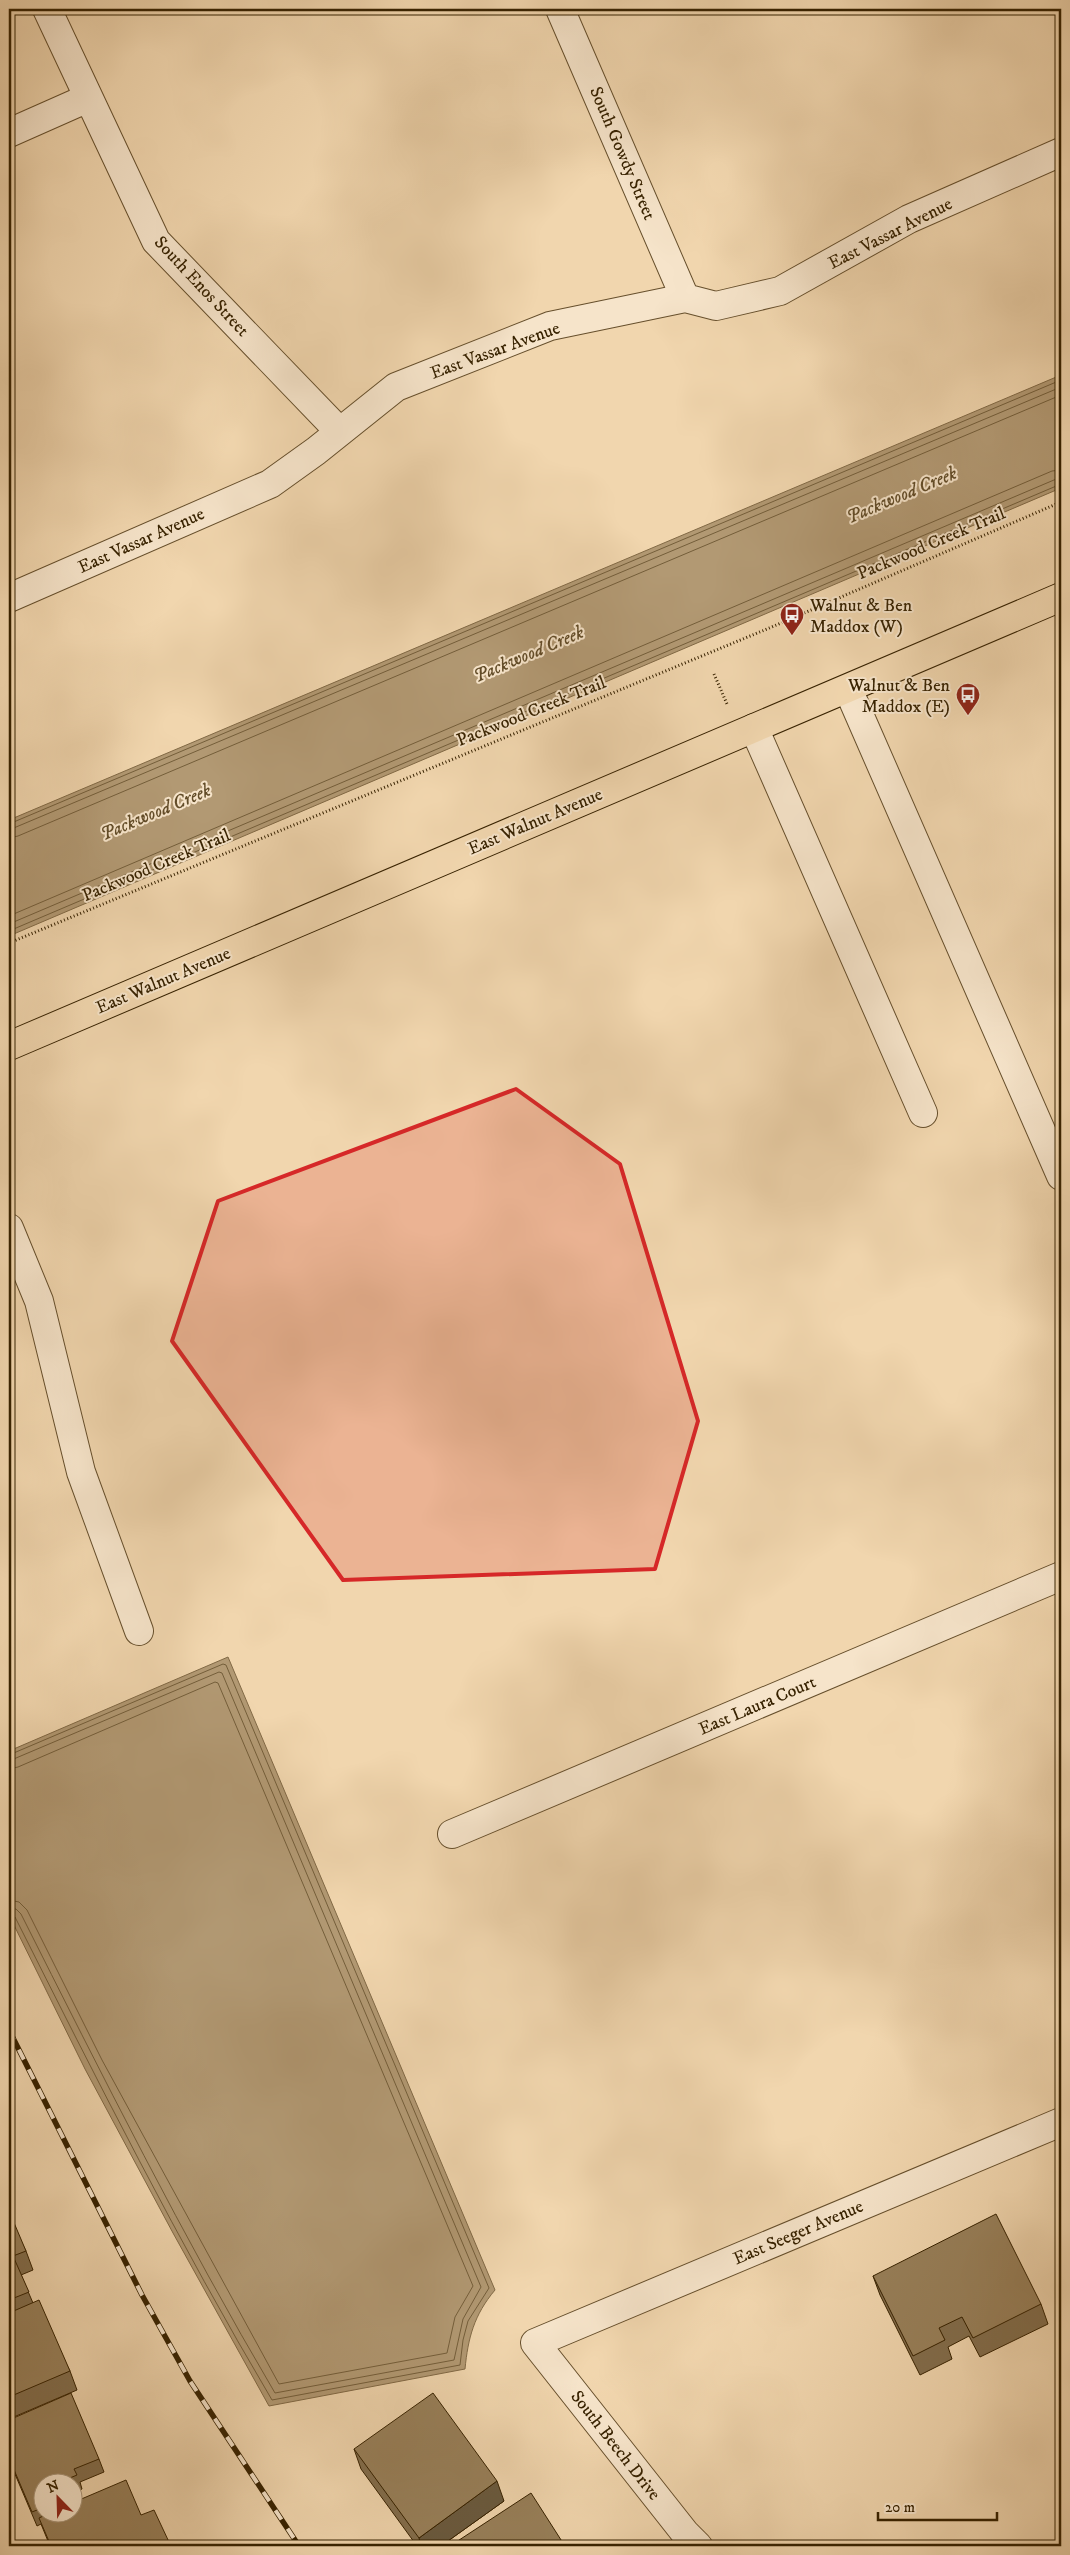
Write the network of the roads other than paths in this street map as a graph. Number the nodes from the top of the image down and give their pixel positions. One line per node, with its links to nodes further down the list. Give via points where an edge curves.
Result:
1 (47, 9): 3 (street, South Enos Street)
2 (560, 9): 6 (street, South Gowdy Street)
3 (88, 98): 4 (street); 7 (street, South Enos Street, via 156,241)
4 (9, 133)
5 (1061, 152): 6 (street, East Vassar Avenue, via 909,219 780,291 716,306)
6 (685, 298): 7 (street, East Vassar Avenue, via 550,326 396,387)
7 (339, 431): 9 (street, East Vassar Avenue, via 270,484)
8 (1061, 596): 10 (main road, East Walnut Avenue)
9 (9, 598)
10 (848, 689): 11 (main road, East Walnut Avenue); 14 (street)
11 (754, 728): 12 (main road, East Walnut Avenue); 13 (street)
12 (9, 1046)
13 (923, 1113)
14 (1061, 1176)
15 (9, 1228): 17 (street, via 39,1302 81,1472)
16 (1061, 1576): 18 (street, East Laura Court)
17 (139, 1631)
18 (452, 1834)
19 (1061, 2122): 20 (street, East Seeger Avenue)
20 (535, 2343): 21 (street, South Beech Drive, via 685,2534)
21 (698, 2546)

